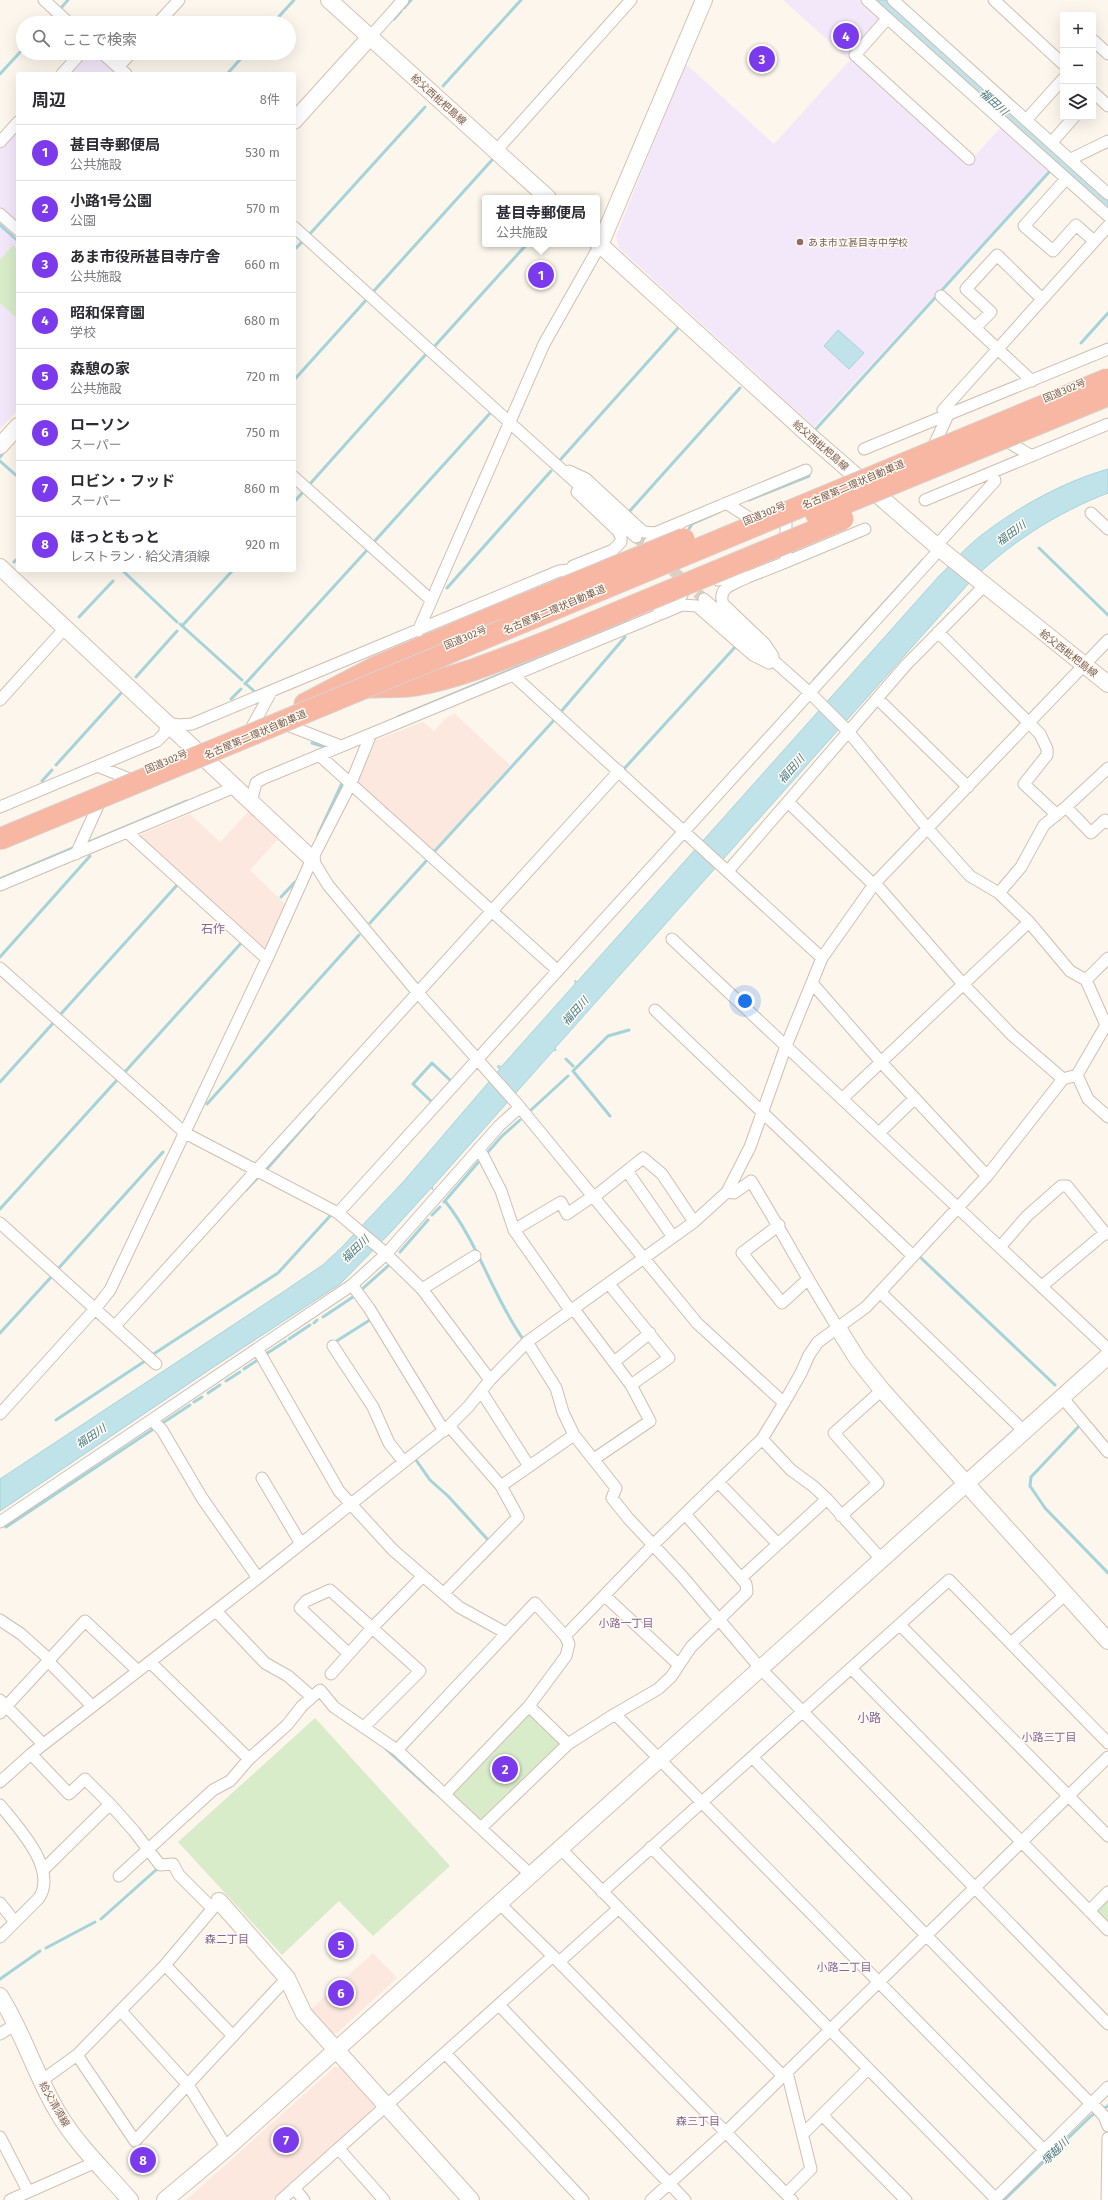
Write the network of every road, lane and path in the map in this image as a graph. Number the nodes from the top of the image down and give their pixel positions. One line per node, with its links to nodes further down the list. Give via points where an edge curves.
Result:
1 (44, 0): 10 (street)
2 (178, 0): 11 (street)
3 (329, 0): 13 (street, 給父西枇杷島線)
4 (403, 0): 13 (street)
5 (631, 0): 32 (street)
6 (704, 0): 43 (street)
7 (867, 0): 12 (street)
8 (994, 0): 19 (street)
9 (899, 2): 26 (street)
10 (61, 16)
11 (164, 16)
12 (887, 19): 33 (street, via 855,55); 35 (street)
13 (370, 37): 25 (street); 32 (street, 給父西枇杷島線)
14 (1096, 45): 15 (street)
15 (1108, 54)
16 (75, 60): 21 (street)
17 (110, 60): 20 (street)
18 (128, 60): 20 (street)
19 (1060, 61)
20 (122, 71)
21 (64, 72)
22 (1060, 82): 26 (street)
23 (1096, 96): 24 (street)
24 (1108, 106)
25 (296, 119)
26 (1027, 119): 31 (street)
27 (1071, 120): 31 (street)
28 (16, 124): 30 (street)
29 (1108, 141): 34 (street)
30 (0, 142)
31 (1052, 142): 34 (street)
32 (496, 151): 37 (street, 給父西枇杷島線)
33 (969, 159)
34 (1071, 159): 36 (street)
35 (1066, 179): 39 (street); 44 (street, via 1024,226 1053,251 1076,225)
36 (1108, 194)
37 (545, 195)
38 (0, 214): 41 (street)
39 (1108, 216)
40 (1108, 226): 44 (street)
41 (16, 228)
42 (296, 229): 58 (street)
43 (600, 238)
44 (1094, 241): 48 (street)
45 (600, 245): 69 (street, 給父西枇杷島線)
46 (596, 247): 58 (street, via 544,344)
47 (941, 296): 49 (street)
48 (1042, 299): 49 (street, via 997,255 966,289 990,312); 50 (street)
49 (975, 328): 50 (street)
50 (997, 349): 55 (street); 57 (street, via 943,410)
51 (1108, 349): 55 (street)
52 (1108, 371): 60 (highway, 国道302号)
53 (1108, 375): 102 (highway, bridge, via 926,440 508,611 376,667)
54 (1108, 379): 129 (highway, 名古屋第二環状自動車道, bridge)
55 (1032, 381): 57 (street)
56 (1108, 396): 97 (highway, bridge, via 944,477 544,643 435,681 414,685); 131 (highway, 名古屋第二環状自動車道, bridge, via 620,595)
57 (948, 415): 62 (street); 64 (street)
58 (509, 422): 66 (street); 87 (street)
59 (1108, 424): 65 (street)
60 (978, 425): 62 (highway, 国道302号); 65 (street)
61 (16, 428): 63 (street)
62 (935, 443): 69 (highway, 国道302号)
63 (0, 446)
64 (864, 449)
65 (1032, 456): 68 (street)
66 (558, 465): 76 (street, via 586,479 644,532 655,533); 79 (street); 83 (street, via 577,493 621,536 618,546 613,550)
67 (806, 470): 72 (street)
68 (992, 472): 71 (street); 80 (street, via 995,481)
69 (855, 476): 73 (highway, 国道302号); 80 (street, 給父西枇杷島線)
70 (296, 479): 87 (street)
71 (925, 500)
72 (726, 503): 75 (street); 76 (street)
73 (786, 504): 75 (highway, 国道302号); 81 (street)
74 (1091, 513): 78 (street)
75 (750, 519): 97 (highway, 国道302号)
76 (682, 522): 83 (street, via 658,539 589,568)
77 (865, 529): 81 (street)
78 (1108, 529)
79 (636, 537)
80 (941, 550): 85 (street, 給父西枇杷島線); 99 (street)
81 (786, 562): 84 (street)
82 (0, 567): 89 (street)
83 (559, 572): 90 (street)
84 (748, 577): 88 (street, via 728,576 673,598); 94 (street, via 727,586 722,592 723,604 764,643)
85 (984, 585): 91 (street); 93 (street, 給父西枇杷島線)
86 (704, 599): 94 (street)
87 (431, 600): 90 (street)
88 (656, 616): 94 (street, via 682,605 697,606 753,655); 95 (street)
89 (66, 627): 100 (street); 105 (street)
90 (418, 630): 98 (street)
91 (938, 632): 104 (street); 106 (street)
92 (1108, 640): 93 (street)
93 (1084, 665): 96 (street, 給父西枇杷島線); 104 (street)
94 (782, 670): 99 (street)
95 (513, 675): 107 (street); 113 (street)
96 (1108, 684)
97 (346, 687): 102 (highway, 国道302号)
98 (271, 692): 103 (street); 105 (street, via 192,724)
99 (810, 693): 106 (street); 128 (street)
100 (0, 700)
101 (882, 703): 118 (street)
102 (305, 704): 103 (highway, 国道302号)
103 (262, 722): 108 (street); 109 (highway, 国道302号)
104 (1030, 722): 118 (street); 123 (street, via 1040,734 1047,755 1024,784)
105 (167, 723): 109 (street); 111 (street, via 164,734 157,741)
106 (848, 731): 120 (street); 125 (street)
107 (371, 734): 108 (street); 115 (street)
108 (341, 746): 110 (street)
109 (195, 749): 114 (highway, 国道302号); 117 (street)
110 (319, 755): 115 (street); 119 (street, via 256,783)
111 (98, 766): 114 (street); 121 (street)
112 (1108, 768): 122 (street)
113 (619, 771): 128 (street); 137 (street)
114 (127, 778): 116 (highway, 国道302号)
115 (351, 783): 132 (street); 137 (street)
116 (108, 786): 126 (highway, 国道302号); 130 (street)
117 (235, 787): 119 (street); 127 (street)
118 (968, 787): 125 (street)
119 (252, 802): 132 (street)
120 (788, 802): 133 (street); 134 (street)
121 (0, 807)
122 (1066, 807): 123 (street); 124 (street, via 1091,833 1104,820)
123 (1057, 815): 136 (street, via 1044,825 1021,867)
124 (1108, 823)
125 (928, 829): 134 (street); 136 (street, via 970,876)
126 (0, 830)
127 (127, 832): 130 (street); 142 (street)
128 (684, 832): 133 (street); 144 (street)
129 (0, 839)
130 (76, 854): 135 (street)
131 (0, 855)
132 (312, 859): 142 (street); 148 (street, via 328,885)
133 (727, 870): 140 (street)
134 (875, 884): 140 (street); 147 (street)
135 (0, 885)
136 (999, 892): 138 (street)
137 (492, 911): 144 (street); 148 (street)
138 (1029, 922): 145 (street, via 1070,971); 147 (street)
139 (672, 939): 150 (street)
140 (822, 958): 146 (street)
141 (1108, 958): 145 (street)
142 (267, 959): 160 (street)
143 (0, 968): 160 (street)
144 (557, 970): 151 (street)
145 (1086, 980): 153 (street, via 1106,1025)
146 (812, 983): 150 (street); 152 (street)
147 (963, 984): 152 (street); 154 (street, via 1012,1035)
148 (418, 993): 151 (street); 163 (street)
149 (655, 1010): 158 (street)
150 (786, 1046): 155 (street); 158 (street)
151 (477, 1058): 157 (street); 169 (street)
152 (881, 1062): 155 (street); 156 (street)
153 (1077, 1075): 154 (street); 159 (street, via 1088,1099)
154 (1063, 1079): 165 (street)
155 (843, 1098): 161 (street)
156 (914, 1098): 161 (street); 165 (street)
157 (518, 1105): 162 (street); 167 (street)
158 (761, 1112): 166 (street, via 750,1147); 179 (street)
159 (1108, 1118)
160 (185, 1133): 163 (street); 187 (street, via 110,1290)
161 (879, 1133): 168 (street)
162 (479, 1148): 173 (street, via 501,1191); 177 (street)
163 (257, 1171): 169 (street); 189 (street)
164 (627, 1171): 167 (street); 170 (street, via 643,1158 662,1174); 175 (street)
165 (987, 1176): 168 (street)
166 (727, 1192): 170 (street); 172 (street, via 734,1193 751,1181)
167 (593, 1196): 173 (street, via 567,1214 561,1202); 180 (street)
168 (958, 1207): 176 (street); 179 (street)
169 (338, 1212): 177 (street)
170 (694, 1222): 175 (street)
171 (0, 1223): 187 (street)
172 (779, 1225): 181 (street); 181 (street, via 742,1253 782,1303)
173 (514, 1230): 188 (street)
174 (1107, 1234): 176 (street, via 1066,1186 1061,1186 1027,1216); 184 (street)
175 (673, 1237): 180 (street)
176 (1000, 1247): 184 (street)
177 (385, 1252): 183 (street); 185 (street)
178 (475, 1256): 185 (street)
179 (913, 1256): 186 (street)
180 (644, 1258): 182 (street); 204 (street, via 698,1323)
181 (807, 1280): 190 (street)
182 (608, 1284): 188 (street); 191 (street)
183 (352, 1285): 195 (street); 207 (street)
184 (1042, 1286): 194 (street)
185 (422, 1289): 199 (street)
186 (880, 1292): 190 (street); 208 (street)
187 (95, 1309): 189 (street); 205 (street)
188 (572, 1309): 192 (street); 197 (street)
189 (115, 1326): 198 (street)
190 (838, 1328): 201 (street, via 858,1360); 204 (street, via 818,1342)
191 (650, 1333): 197 (street); 200 (street, via 670,1358)
192 (527, 1342): 199 (street); 209 (street, via 556,1388)
193 (333, 1346): 213 (street, via 373,1407 389,1442)
194 (1108, 1349)
195 (258, 1350): 206 (street); 220 (street, via 339,1491)
196 (1108, 1356): 203 (street)
197 (614, 1362): 200 (street)
198 (156, 1364)
199 (490, 1380): 202 (street)
200 (631, 1385): 212 (street, via 650,1421)
201 (882, 1390): 217 (street); 222 (street, via 834,1433 878,1483)
202 (481, 1391): 207 (street); 214 (street)
203 (1062, 1397): 208 (street); 211 (street)
204 (784, 1403): 210 (street)
205 (0, 1414)
206 (152, 1420): 223 (street); 229 (street, via 162,1430 202,1498)
207 (447, 1428): 213 (street); 218 (street)
208 (1024, 1431): 217 (street)
209 (574, 1435): 212 (street); 214 (street)
210 (762, 1439): 216 (street); 219 (street, via 791,1470)
211 (1108, 1452)
212 (594, 1459): 226 (street, via 616,1488 612,1498)
213 (404, 1462): 220 (street)
214 (529, 1466): 218 (street)
215 (262, 1478): 224 (street)
216 (718, 1482): 221 (street); 225 (street)
217 (966, 1484): 227 (street); 232 (street)
218 (501, 1486): 231 (street, via 518,1517)
219 (827, 1499): 222 (street); 225 (street)
220 (350, 1505): 224 (street); 228 (street, via 393,1550)
221 (686, 1514): 226 (street); 230 (street)
222 (841, 1516): 227 (street)
223 (0, 1522)
224 (301, 1544): 229 (street)
225 (778, 1544): 230 (street)
226 (653, 1545): 233 (street); 235 (street)
227 (882, 1560): 248 (street)
228 (423, 1576): 231 (street); 238 (street)
229 (258, 1578): 234 (street)
230 (741, 1578): 235 (street, via 746,1584 747,1592)
231 (444, 1593): 239 (street, via 459,1607)
232 (1066, 1594): 241 (street); 242 (street)
233 (605, 1596): 240 (street); 246 (street)
234 (216, 1611): 245 (street); 251 (street, via 265,1662 288,1676)
235 (719, 1619): 246 (street, via 691,1647); 248 (street)
236 (0, 1620): 244 (street, via 21,1634)
237 (900, 1625): 242 (street, via 949,1580); 247 (street); 269 (street)
238 (372, 1628): 243 (street); 243 (street, via 330,1590 306,1601 300,1608); 257 (street, via 420,1671)
239 (506, 1633): 240 (street, via 535,1603); 261 (street)
240 (565, 1636): 253 (street, via 569,1644 566,1656)
241 (1108, 1641)
242 (1011, 1643): 258 (street)
243 (349, 1654): 250 (street)
244 (49, 1660): 249 (street, via 85,1621); 252 (street); 254 (street)
245 (150, 1662): 249 (street); 265 (street)
246 (679, 1665): 256 (street, via 658,1689)
247 (851, 1668): 255 (street); 275 (street)
248 (761, 1669): 255 (street); 266 (street)
249 (138, 1671): 252 (street)
250 (331, 1674)
251 (312, 1697): 257 (street, via 320,1690 334,1707); 265 (street, via 287,1725)
252 (92, 1706): 259 (street)
253 (529, 1706): 260 (street); 268 (street)
254 (2, 1707): 259 (street)
255 (803, 1712): 263 (street); 282 (street)
256 (615, 1714): 260 (street); 266 (street)
257 (365, 1726): 261 (street)
258 (1108, 1743)
259 (43, 1744): 262 (street)
260 (568, 1744): 273 (street)
261 (397, 1750): 268 (street)
262 (31, 1754): 267 (street); 271 (street, via 69,1794 85,1779)
263 (752, 1757): 270 (street); 293 (street)
264 (1108, 1757): 269 (street)
265 (249, 1759): 278 (street, via 230,1780 213,1790)
266 (661, 1759): 270 (street); 277 (street)
267 (0, 1781)
268 (445, 1794): 273 (street)
269 (1068, 1796): 274 (street); 275 (street)
270 (702, 1801): 276 (street); 297 (street)
271 (110, 1804): 278 (street); 279 (street)
272 (0, 1805): 279 (street, via 27,1839)
273 (482, 1827): 280 (street)
274 (1108, 1836)
275 (1022, 1842): 282 (street); 289 (street)
276 (651, 1847): 283 (street); 303 (street)
277 (560, 1849): 280 (street); 283 (street)
278 (148, 1850): 281 (street); 286 (street, via 160,1865 173,1864 179,1875)
279 (43, 1870): 290 (street, via 43,1891)
280 (531, 1875): 287 (street)
281 (119, 1876)
282 (975, 1888): 293 (street); 302 (street)
283 (602, 1892): 288 (street)
284 (1108, 1892): 289 (street)
285 (0, 1904): 290 (street)
286 (215, 1904): 295 (street); 296 (street)
287 (499, 1904): 294 (street); 306 (street)
288 (619, 1908): 294 (street); 310 (street)
289 (1089, 1911): 291 (street)
290 (14, 1922): 292 (street)
291 (1108, 1930)
292 (0, 1936)
293 (927, 1936): 297 (street); 314 (street)
294 (556, 1959): 299 (street); 318 (street)
295 (165, 1965): 300 (street); 305 (street)
296 (287, 1978): 305 (street); 306 (street, via 304,2014)
297 (879, 1982): 303 (street); 324 (street)
298 (0, 1996): 301 (street, 給父清須線)
299 (498, 2005): 307 (street); 326 (street)
300 (121, 2011): 308 (street); 312 (street)
301 (16, 2024): 304 (street); 311 (street, 給父清須線)
302 (1108, 2024)
303 (830, 2030): 309 (street); 310 (street)
304 (0, 2034)
305 (233, 2036): 312 (street)
306 (336, 2050): 315 (street); 322 (street)
307 (445, 2053): 315 (street); 338 (street)
308 (77, 2055): 311 (street); 312 (street, via 135,2141)
309 (868, 2069): 316 (street); 330 (street)
310 (785, 2074): 318 (street); 319 (street)
311 (42, 2081): 325 (street, 給父清須線, via 67,2125)
312 (188, 2085): 322 (street)
313 (1108, 2087): 314 (street)
314 (1093, 2105): 317 (street); 324 (street)
315 (387, 2106): 323 (street); 337 (street)
316 (822, 2115): 319 (street); 341 (street)
317 (1106, 2121)
318 (726, 2132): 326 (street); 329 (street)
319 (803, 2134): 329 (street, via 812,2169)
320 (0, 2137): 328 (street)
321 (1108, 2138): 342 (street)
322 (227, 2148): 333 (street)
323 (338, 2148): 327 (street); 336 (street)
324 (1045, 2151): 330 (street)
325 (96, 2162): 328 (street); 332 (street, 給父清須線)
326 (669, 2184): 339 (street); 340 (street)
327 (294, 2188): 334 (street); 335 (street)
328 (28, 2191): 331 (street)
329 (789, 2197)
330 (995, 2199)
331 (10, 2200)
332 (130, 2200)
333 (165, 2200)
334 (281, 2200)
335 (304, 2200)
336 (384, 2200)
337 (471, 2200)
338 (582, 2200)
339 (651, 2200)
340 (685, 2200)
341 (906, 2200)
342 (1106, 2200)

